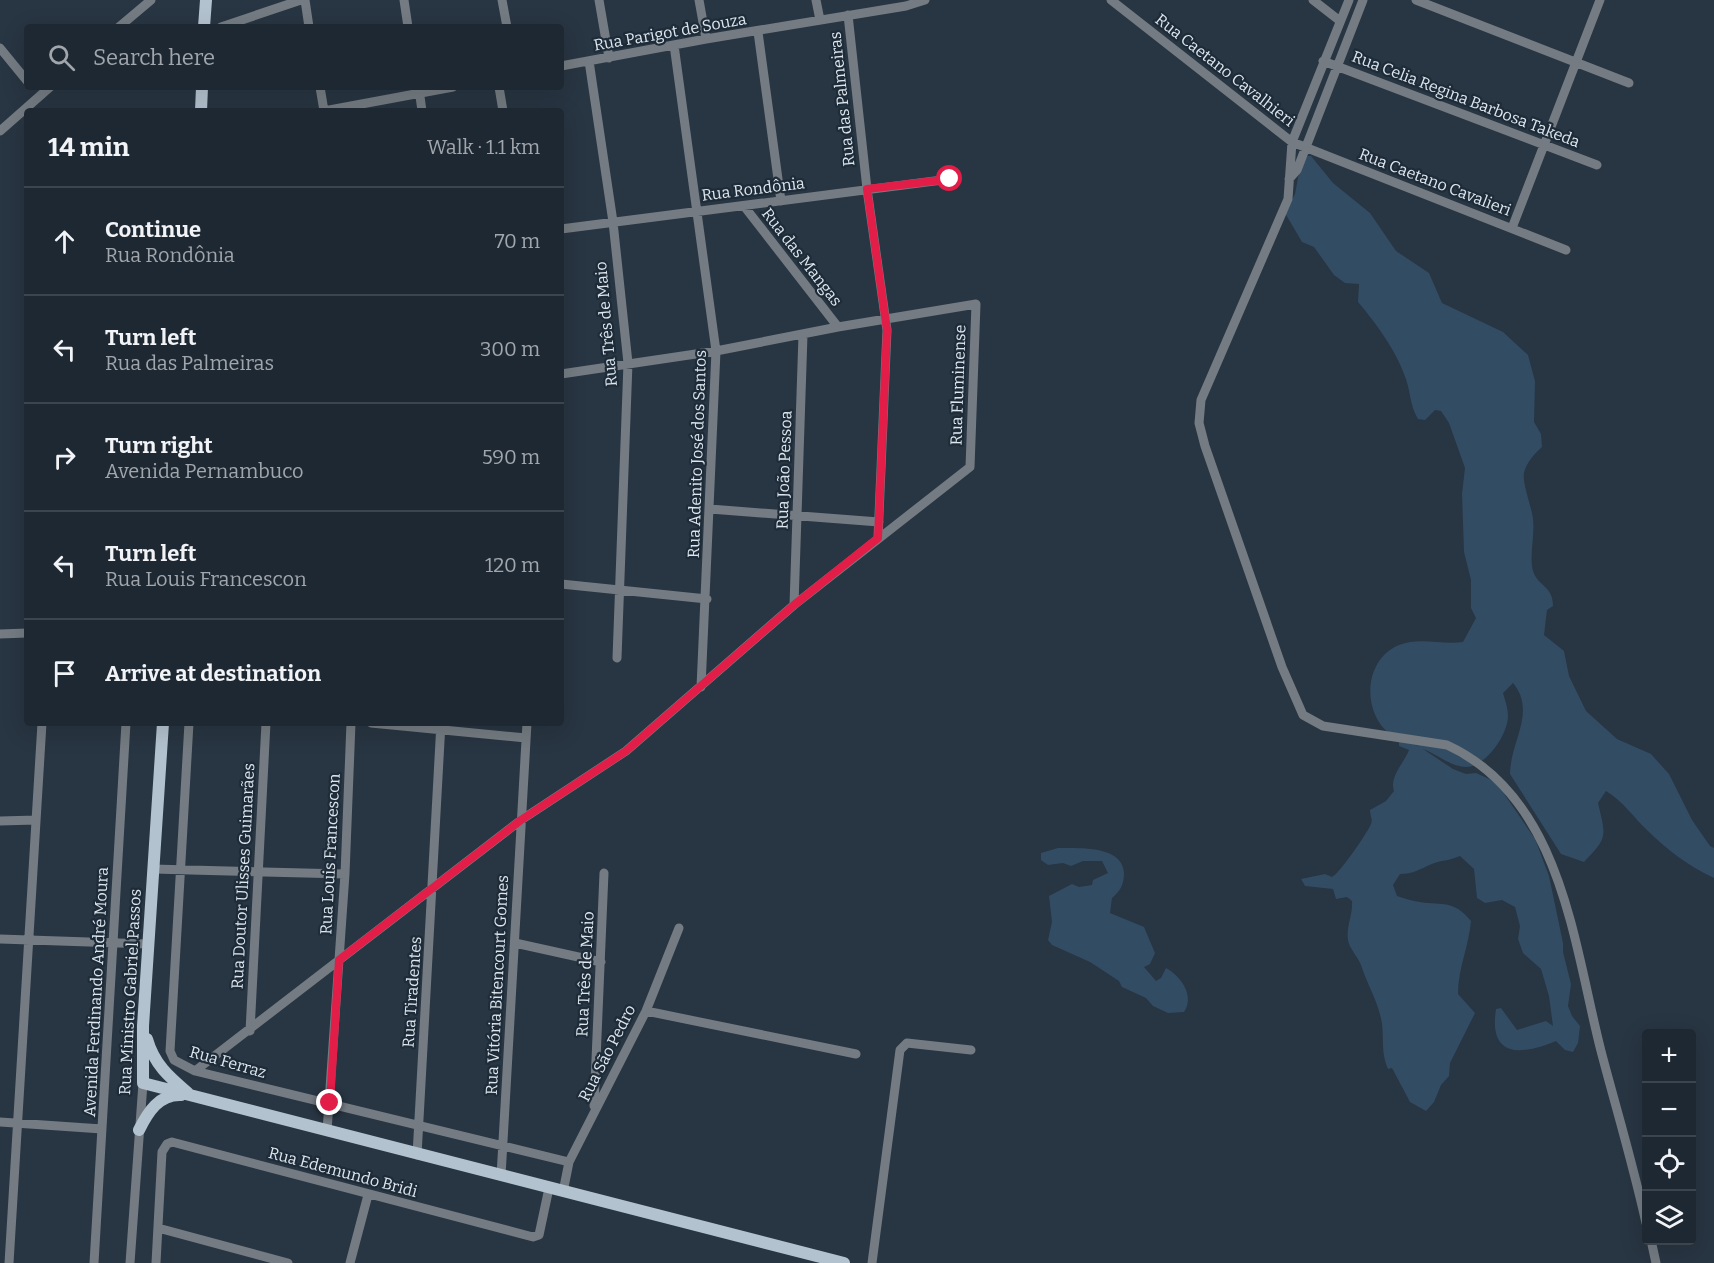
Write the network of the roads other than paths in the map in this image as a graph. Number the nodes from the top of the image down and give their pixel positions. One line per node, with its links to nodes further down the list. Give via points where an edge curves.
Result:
1 (151, 0): 19 (street)
2 (206, 0): 20 (main road)
3 (303, 0): 21 (street); 22 (street)
4 (404, 0): 23 (street)
5 (502, 0): 24 (street)
6 (599, 0): 29 (street)
7 (699, 0): 26 (street)
8 (816, 0): 17 (street)
9 (925, 0): 16 (street, Rua Parigot de Souza)
10 (1111, 0): 52 (street, Rua Caetano Cavalhieri)
11 (1313, 0): 18 (street)
12 (1349, 0): 18 (street)
13 (1363, 0): 34 (street)
14 (1416, 0): 32 (street)
15 (1600, 0): 32 (street)
16 (848, 15): 17 (street, Rua Parigot de Souza); 58 (street, Rua das Palmeiras)
17 (820, 20): 25 (street, Rua Parigot de Souza)
18 (1340, 21): 31 (street)
19 (123, 24)
20 (204, 24)
21 (230, 24)
22 (308, 24)
23 (408, 24)
24 (506, 24)
25 (758, 32): 26 (street, Rua Parigot de Souza); 59 (street)
26 (706, 39): 27 (street, Rua Parigot de Souza)
27 (674, 45): 29 (street, Rua Parigot de Souza); 61 (street, Rua Adenito José dos Santos)
28 (0, 48): 35 (street)
29 (609, 58): 30 (street, Rua Parigot de Souza)
30 (589, 61): 33 (street, Rua Parigot de Souza); 62 (street, Rua Três de Maio)
31 (1323, 61): 34 (street, Rua Celia Regina Barbosa Takeda); 52 (street)
32 (1577, 64): 36 (street); 53 (street)
33 (564, 65)
34 (1337, 65): 53 (street, Rua Celia Regina Barbosa Takeda); 54 (street)
35 (24, 77)
36 (1629, 83)
37 (34, 90): 43 (street)
38 (46, 90): 43 (street)
39 (202, 90): 45 (main road)
40 (320, 90): 46 (street)
41 (419, 90): 47 (street); 48 (street)
42 (500, 90): 49 (street)
43 (39, 96): 44 (street)
44 (25, 108)
45 (201, 108)
46 (324, 108)
47 (343, 108)
48 (422, 108)
49 (502, 108)
50 (24, 109): 51 (street)
51 (0, 130)
52 (1292, 142): 54 (street, Rua Caetano Cavalieri); 57 (street)
53 (1544, 144): 55 (street, Rua Celia Regina Barbosa Takeda); 63 (street)
54 (1305, 148): 57 (street); 63 (street, Rua Caetano Cavalieri)
55 (1598, 165)
56 (950, 179): 58 (street, Rua Rondônia)
57 (1290, 179): 133 (street, via 1288,199 1201,400 1199,423 1205,446 1282,667 1303,716 1323,726 1447,745 1466,754 1490,769 1510,793 1551,858)
58 (867, 189): 59 (street, Rua Rondônia); 66 (street, Rua das Palmeiras)
59 (781, 201): 60 (street, Rua Rondônia)
60 (744, 206): 61 (street, Rua Rondônia); 67 (street, Rua das Mangas)
61 (696, 212): 62 (street, Rua Rondônia); 69 (street, Rua Adenito José dos Santos)
62 (613, 222): 64 (street, Rua Rondônia); 70 (street, Rua Três de Maio)
63 (1512, 228): 65 (street, Rua Caetano Cavalieri)
64 (564, 229)
65 (1566, 250)
66 (885, 319): 67 (street); 74 (street, Rua das Palmeiras); 75 (street, Rua Fluminense, via 976,304 970,467)
67 (838, 327): 68 (street)
68 (804, 335): 69 (street); 73 (street, Rua João Pessoa)
69 (716, 351): 70 (street); 72 (street, Rua Adenito José dos Santos)
70 (628, 363): 71 (street); 77 (street, Rua Três de Maio)
71 (564, 374)
72 (710, 509): 73 (street); 78 (street, Rua Adenito José dos Santos)
73 (798, 515): 74 (street); 79 (street, Rua João Pessoa)
74 (879, 522): 75 (street, Rua das Palmeiras)
75 (878, 538): 79 (street)
76 (564, 584): 77 (street)
77 (622, 590): 78 (street); 82 (street, Rua Três de Maio)
78 (706, 599): 83 (street, Rua Adenito José dos Santos)
79 (794, 605): 83 (street)
80 (24, 633): 81 (street)
81 (0, 634)
82 (617, 658)
83 (701, 687): 94 (street, via 626,751)
84 (42, 726): 93 (street)
85 (126, 726): 106 (street, Avenida Ferdinando André Moura)
86 (163, 726): 96 (main road, Rua Ministro Gabriel Passos)
87 (189, 726): 97 (street, Rua Ferraz)
88 (266, 726): 98 (street, Rua Doutor Ulisses Guimarães)
89 (351, 726): 100 (street, Rua Louis Francescon)
90 (441, 726): 92 (street); 101 (street, Rua Tiradentes)
91 (527, 726): 92 (street, Rua Vitória Bitencourt Gomes)
92 (526, 738): 94 (street, Rua Vitória Bitencourt Gomes)
93 (36, 820): 95 (street); 104 (street)
94 (521, 820): 101 (street); 105 (street, Rua Vitória Bitencourt Gomes)
95 (0, 821)
96 (153, 869): 97 (street); 107 (main road, Rua Ministro Gabriel Passos)
97 (179, 869): 98 (street); 115 (street, Rua Ferraz, via 170,1051 174,1060)
98 (258, 872): 100 (street); 112 (street, Rua Doutor Ulisses Guimarães)
99 (604, 873): 109 (street, Rua Três de Maio)
100 (345, 874): 108 (street, Rua Louis Francescon)
101 (434, 888): 108 (street); 122 (street, Rua Tiradentes)
102 (679, 928): 110 (street, Rua São Pedro)
103 (0, 939): 104 (street)
104 (30, 941): 106 (street); 121 (street)
105 (515, 943): 109 (street); 126 (street, Rua Vitória Bitencourt Gomes)
106 (114, 944): 107 (street); 123 (street, Avenida Ferdinando André Moura)
107 (148, 944): 111 (main road, Rua Ministro Gabriel Passos)
108 (339, 960): 112 (street); 118 (street, Rua Louis Francescon)
109 (601, 962): 119 (street, Rua Três de Maio)
110 (646, 1011): 114 (street); 119 (street, Rua São Pedro)
111 (143, 1026): 116 (main road, Rua Ministro Gabriel Passos); 117 (main road, via 156,1062)
112 (250, 1031): 115 (street)
113 (971, 1050): 143 (street, via 907,1043 900,1050)
114 (856, 1054)
115 (195, 1071): 118 (street, Rua Ferraz)
116 (143, 1083): 117 (main road); 124 (street, Rua Ministro Gabriel Passos)
117 (192, 1096): 124 (main road, via 173,1095 160,1100); 125 (main road)
118 (330, 1103): 122 (street, Rua Ferraz); 125 (street, Rua Louis Francescon)
119 (593, 1112): 128 (street, Rua São Pedro)
120 (0, 1122): 121 (street)
121 (18, 1124): 123 (street); 136 (street)
122 (419, 1125): 126 (street, Rua Ferraz); 127 (street, Rua Tiradentes)
123 (102, 1129): 137 (street, Avenida Ferdinando André Moura)
124 (139, 1130): 138 (street, Rua Ministro Gabriel Passos)
125 (327, 1131): 127 (main road)
126 (502, 1145): 128 (street, Rua Ferraz); 129 (street, Rua Vitória Bitencourt Gomes)
127 (417, 1155): 129 (main road)
128 (569, 1162): 131 (street, Rua São Pedro)
129 (501, 1176): 130 (main road)
130 (549, 1188): 131 (main road); 132 (street, Rua Edemundo Bridi, via 539,1235 521,1235)
131 (563, 1192): 142 (main road)
132 (368, 1195): 134 (street, Rua Edemundo Bridi, via 180,1143 166,1144 162,1152); 141 (street)
133 (1642, 1203)
134 (158, 1228): 139 (street); 140 (street)
135 (1652, 1245): 144 (street)
136 (9, 1263)
137 (94, 1263)
138 (130, 1263)
139 (156, 1263)
140 (288, 1263)
141 (350, 1263)
142 (844, 1263)
143 (872, 1263)
144 (1656, 1263)

